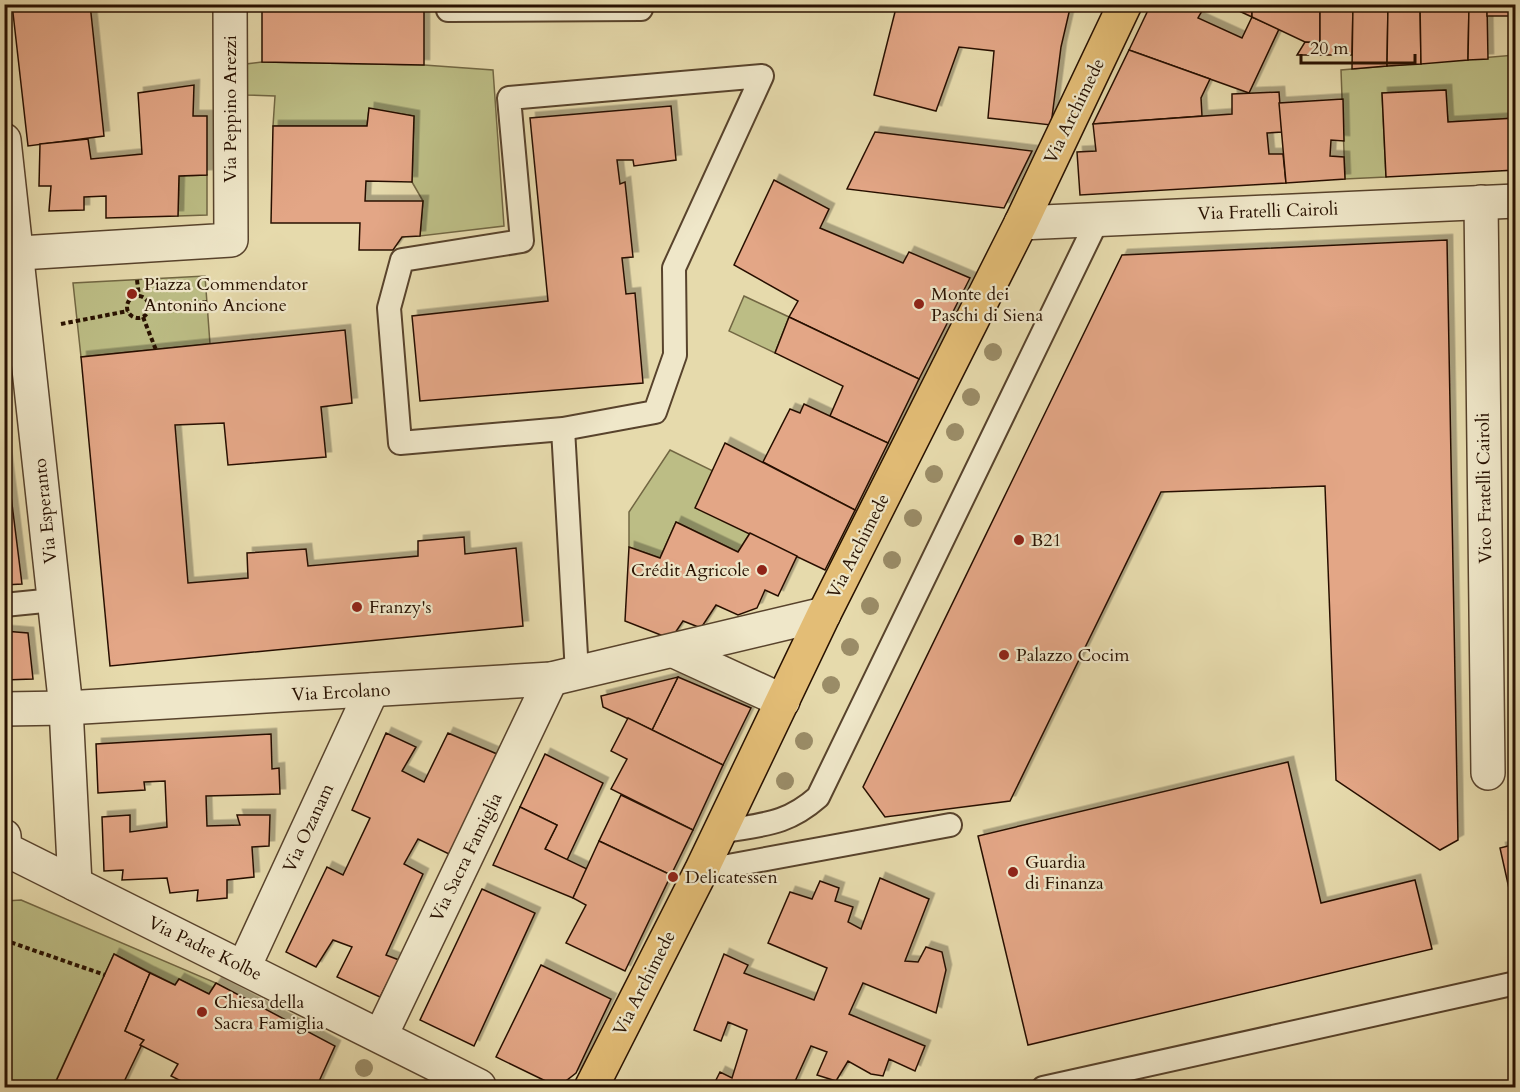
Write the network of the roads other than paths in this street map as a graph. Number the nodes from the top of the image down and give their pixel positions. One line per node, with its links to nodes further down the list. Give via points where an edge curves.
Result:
1 (230, 4): 10 (street, Via Peppino Arezzi, via 231,240)
2 (448, 4): 4 (lane, via 448,10)
3 (1125, 4): 9 (main road, Via Archimede)
4 (641, 9)
5 (4, 140): 10 (street, Via Esperanto)
6 (1515, 201): 7 (street, Via Fratelli Cairoli)
7 (1481, 202): 8 (street, Via Fratelli Cairoli); 21 (street, Vico Fratelli Cairoli)
8 (1098, 219): 9 (street, Via Fratelli Cairoli); 23 (lane, via 818,796 802,811 784,820)
9 (1021, 223): 14 (main road, Via Archimede)
10 (11, 254): 12 (street, Via Esperanto, via 26,330)
11 (563, 429): 11 (lane, via 655,412 675,355 674,268 762,76 509,99 522,241 402,260 389,308 400,443); 16 (lane)
12 (54, 600): 13 (lane); 19 (street, Via Esperanto)
13 (4, 605)
14 (824, 614): 15 (street, Via Ercolano); 18 (main road, Via Archimede)
15 (674, 651): 16 (street, Via Ercolano); 18 (street)
16 (564, 676): 17 (street, Via Ercolano); 29 (street, Via Sacra Famiglia)
17 (372, 690): 19 (street, Via Ercolano); 27 (street, Via Ozanam)
18 (783, 700): 23 (main road, Via Archimede)
19 (66, 708): 20 (street, Via Ercolano); 26 (street, Via Esperanto)
20 (4, 709)
21 (1488, 773)
22 (950, 825): 25 (lane)
23 (720, 832): 25 (main road, Via Archimede)
24 (4, 836): 26 (street, Via Padre Kolbe, via 5,849)
25 (701, 871): 31 (main road, Via Archimede)
26 (75, 884): 27 (street, Via Padre Kolbe)
27 (244, 967): 29 (street, Via Padre Kolbe)
28 (1515, 983): 32 (lane)
29 (381, 1035): 30 (street, Via Padre Kolbe)
30 (480, 1087)
31 (591, 1088)
32 (1043, 1088)

